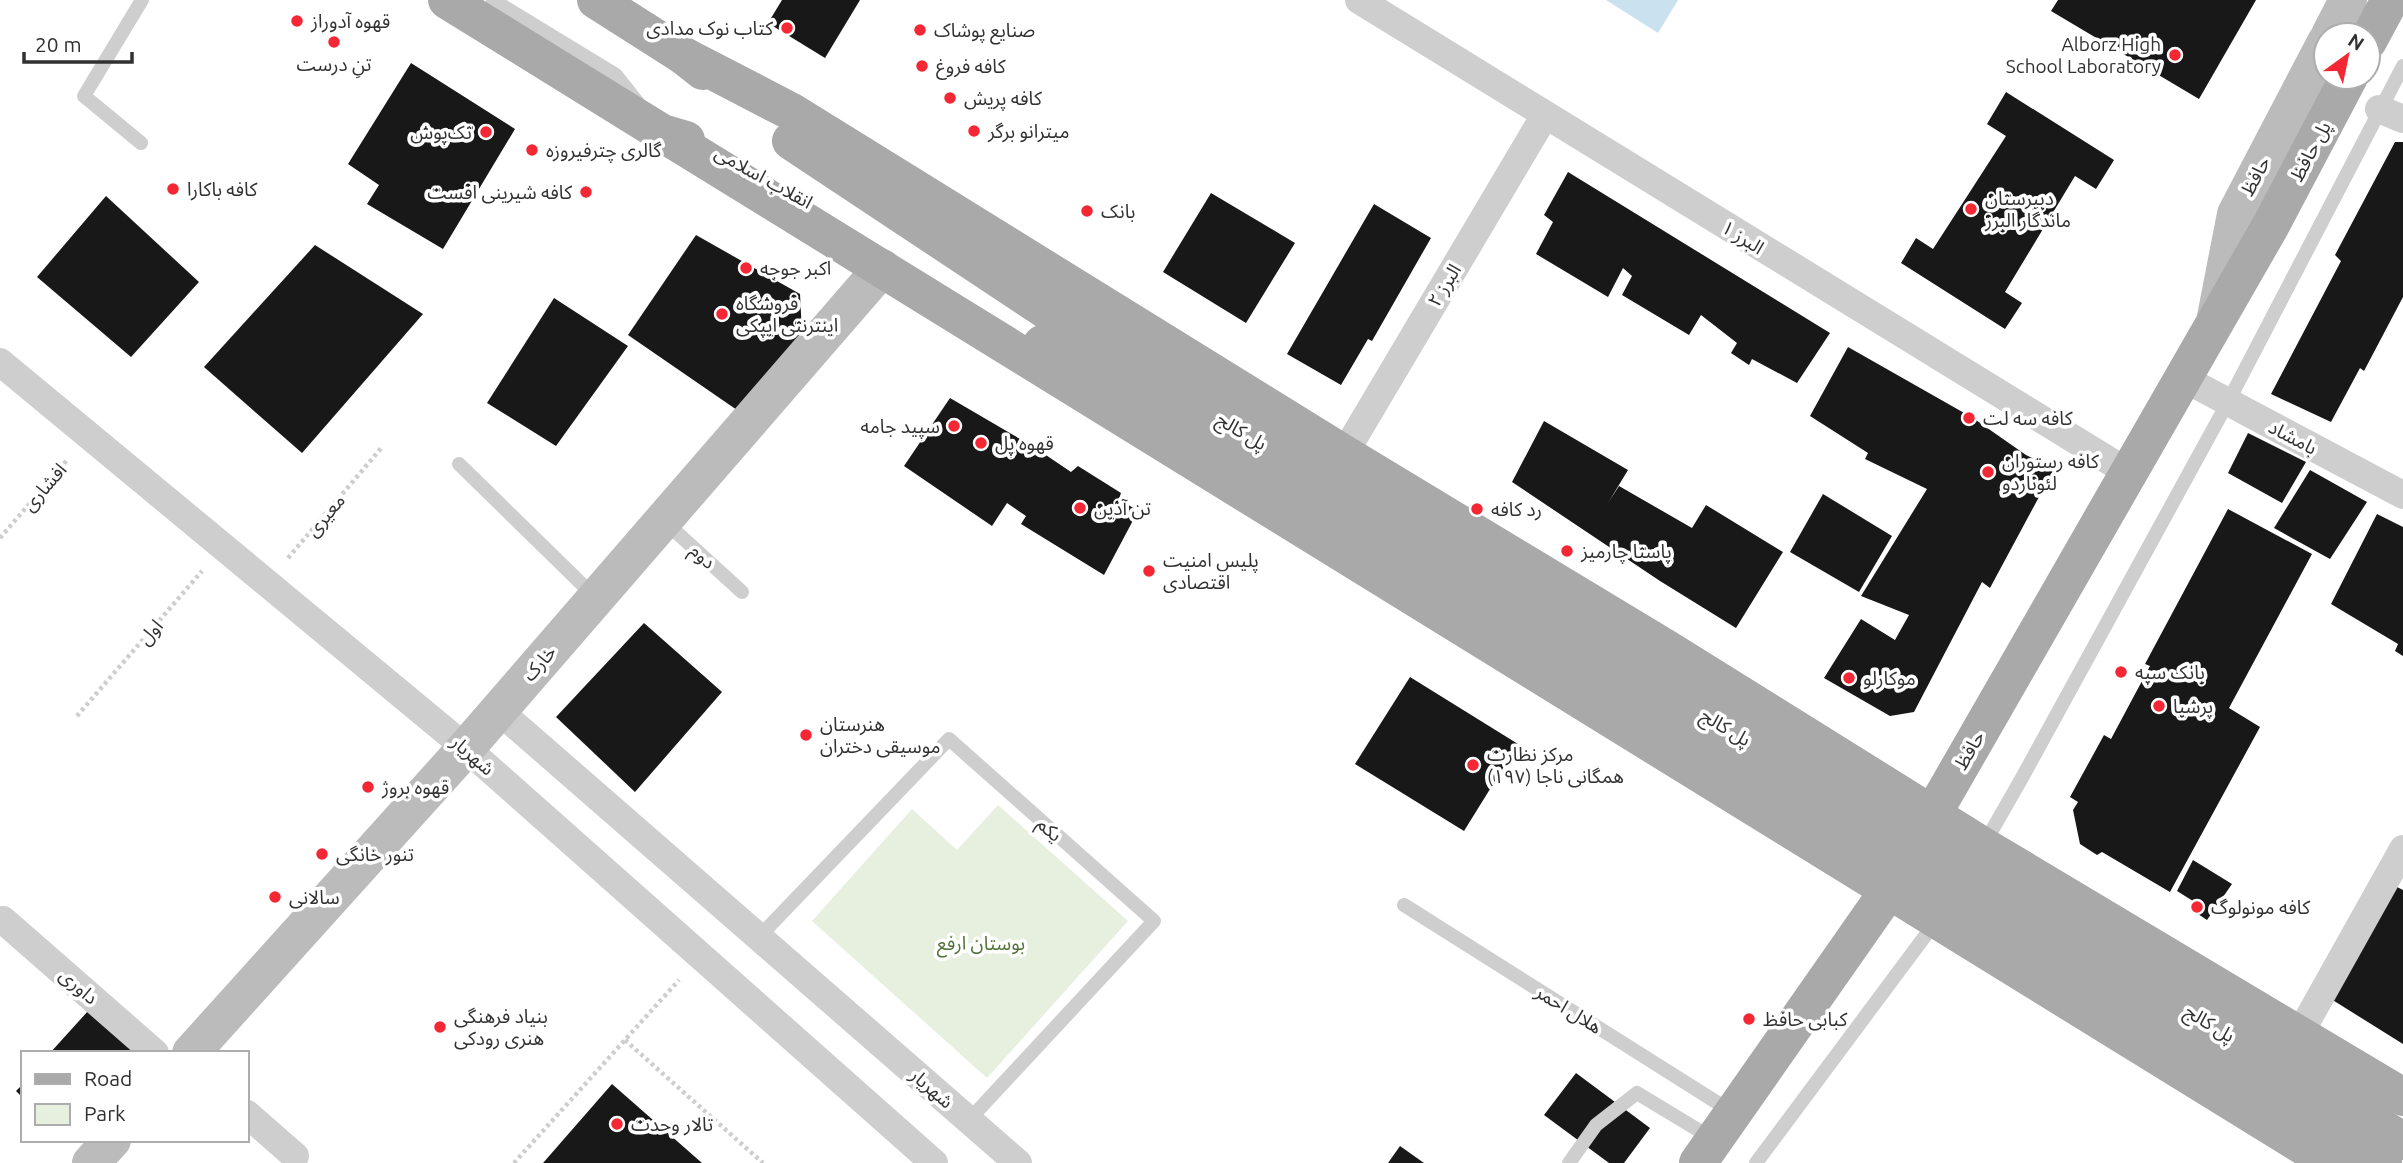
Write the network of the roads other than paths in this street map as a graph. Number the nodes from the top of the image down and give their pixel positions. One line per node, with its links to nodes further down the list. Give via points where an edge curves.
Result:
1 (142, 0): 17 (lane, via 84,96)
2 (447, 0): 16 (main road, انقلاب اسلامی)
3 (494, 0): 16 (lane, via 616,75)
4 (596, 0): 10 (main road)
5 (1359, 0): 15 (street, البرز ۱)
6 (2348, 0): 8 (street)
7 (2390, 0): 9 (main road)
8 (2337, 21)
9 (2379, 21)
10 (684, 55): 21 (main road, via 775,131); 25 (main road, via 790,111)
11 (2403, 66): 14 (lane)
12 (2312, 68): 20 (street, حافظ, via 2235,214)
13 (2342, 91): 18 (main road, پل حافظ)
14 (2395, 110): 24 (lane)
15 (1545, 115): 25 (street, البرز ۲); 27 (street, البرز ۱)
16 (662, 133): 19 (main road); 21 (main road, انقلاب اسلامی, via 725,151)
17 (141, 144)
18 (2271, 225): 20 (main road, حافظ)
19 (882, 268): 29 (street, خارک); 34 (main road)
20 (2215, 321): 23 (main road, حافظ)
21 (1045, 328): 54 (main road, پل کالج, bridge); 63 (main road, پل کالج, bridge)
22 (0, 362): 35 (street, شهریار)
23 (2183, 378): 24 (street, بامشاد); 27 (main road, حافظ)
24 (2228, 402): 28 (street, بامشاد); 37 (lane)
25 (1344, 454): 32 (main road)
26 (459, 464): 31 (lane)
27 (2129, 473): 36 (main road, حافظ)
28 (2403, 495)
29 (663, 520): 30 (lane, دوم); 31 (street, خارک)
30 (742, 593)
31 (596, 598): 33 (street, خارک)
32 (1667, 649): 34 (main road, via 1674,687 1669,705 1658,719); 36 (main road)
33 (498, 710): 35 (street, خارک); 44 (street, شهریار)
34 (1634, 733): 40 (main road)
35 (466, 748): 47 (street, خارک); 58 (street, شهریار)
36 (1933, 814): 37 (main road); 40 (main road, حافظ)
37 (1983, 846): 43 (lane); 45 (main road)
38 (2403, 849): 39 (street)
39 (2396, 879): 45 (street)
40 (1889, 890): 43 (main road); 53 (main road, حافظ)
41 (1404, 905): 53 (lane, هلال احمر)
42 (3, 920): 46 (street, داوری)
43 (1936, 920): 49 (main road); 61 (lane)
44 (759, 937): 51 (street, شهریار); 51 (lane, یکم, via 948,739 1154,921)
45 (2299, 1035): 48 (main road); 49 (main road, via 2280,1044 2272,1072 2249,1093); 52 (main road, via 2297,1056 2277,1079 2270,1105)
46 (153, 1051)
47 (193, 1051)
48 (2403, 1097)
49 (2228, 1099): 52 (main road)
50 (248, 1115): 56 (street)
51 (969, 1120): 59 (street, شهریار)
52 (2277, 1130): 62 (main road)
53 (1715, 1139): 60 (lane, via 1637,1093 1596,1125)
54 (2403, 1141)
55 (110, 1142): 57 (street)
56 (295, 1156)
57 (92, 1163)
58 (934, 1163)
59 (1018, 1163)
60 (1569, 1163)
61 (1756, 1163)
62 (2330, 1163)
63 (2383, 1163)

